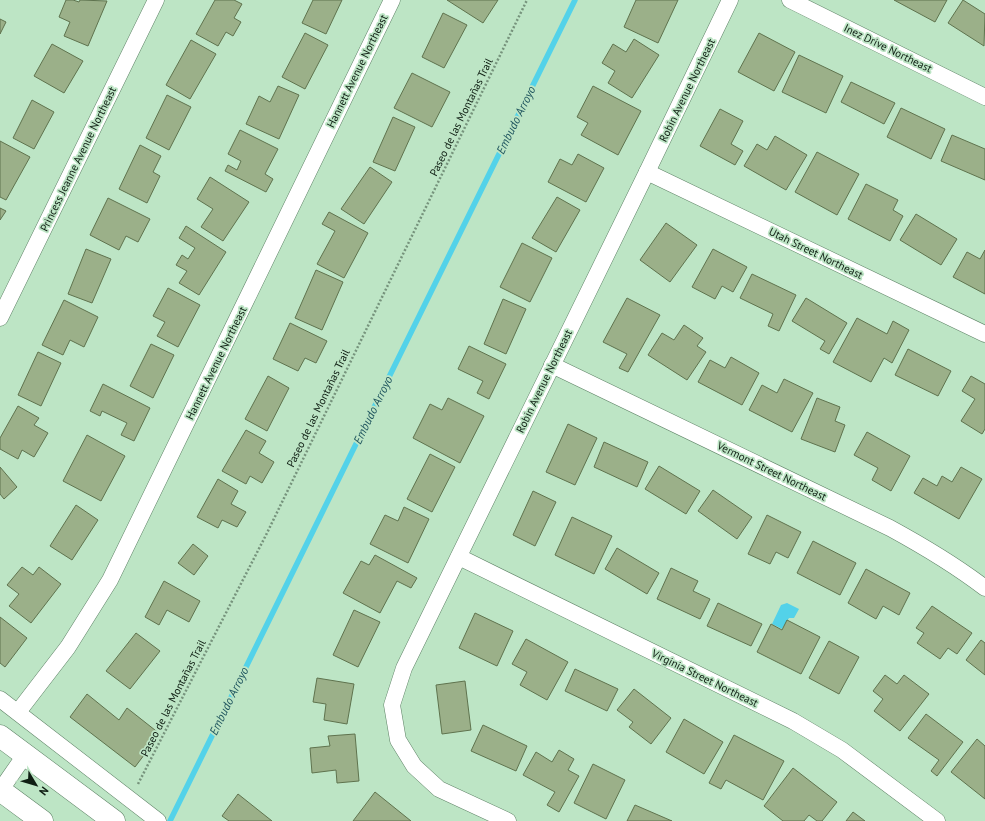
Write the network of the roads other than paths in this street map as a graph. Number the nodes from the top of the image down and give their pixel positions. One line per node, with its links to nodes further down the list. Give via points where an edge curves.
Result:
1 (156, 0): 7 (street, Princess Jeanne Avenue Northeast)
2 (392, 0): 13 (street, Hannett Avenue Northeast, via 110,580 68,647)
3 (730, 0): 6 (street, Robin Avenue Northeast)
4 (790, 0): 5 (street, Inez Drive Northeast)
5 (985, 97)
6 (647, 172): 8 (street, Utah Street Northeast); 9 (street, Robin Avenue Northeast)
7 (0, 318)
8 (985, 334)
9 (552, 365): 10 (street, Robin Avenue Northeast); 11 (street, Vermont Street Northeast, via 890,528 959,568)
10 (459, 557): 20 (street, Robin Avenue Northeast, via 404,668 392,705 398,740 414,766 439,789); 21 (street, Virginia Street Northeast, via 794,721 842,750)
11 (985, 588)
12 (0, 699): 13 (street)
13 (18, 712): 19 (street)
14 (0, 736): 15 (main road)
15 (25, 755): 16 (street); 18 (main road)
16 (0, 790): 17 (main road)
17 (42, 821)
18 (114, 821)
19 (158, 821)
20 (508, 821)
21 (937, 821)

